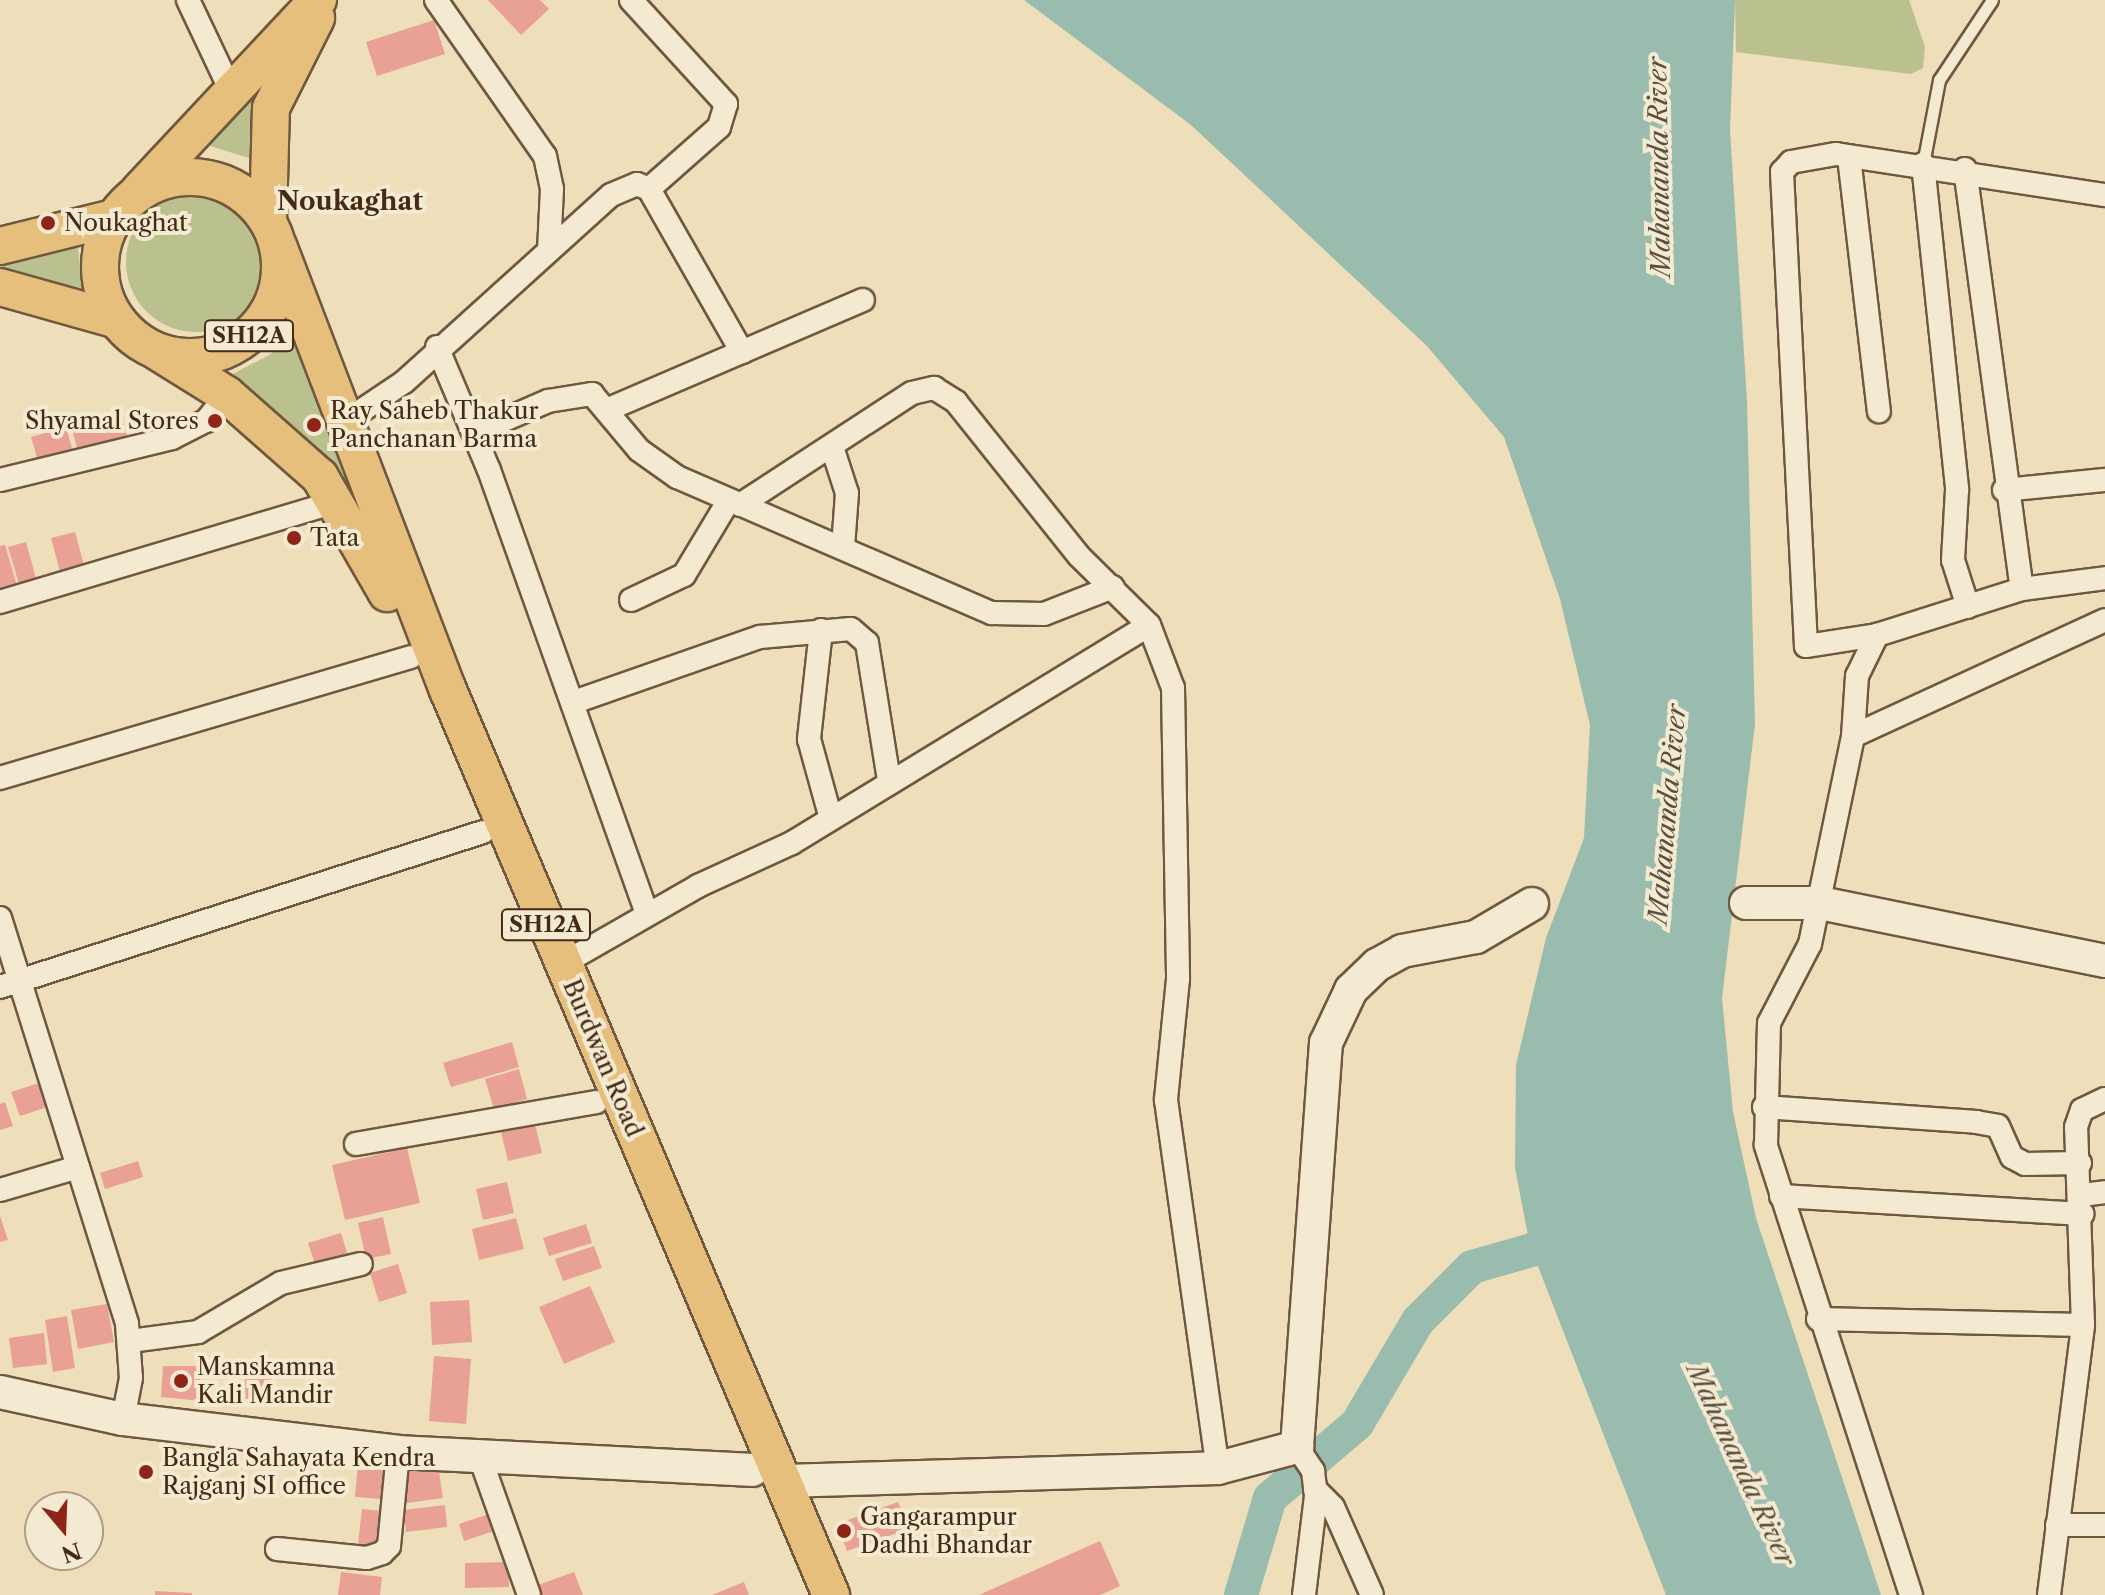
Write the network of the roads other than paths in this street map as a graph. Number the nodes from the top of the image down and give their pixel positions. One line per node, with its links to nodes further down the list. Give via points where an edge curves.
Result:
1 (188, 0): 7 (street)
2 (318, 0): 7 (main road)
3 (328, 0): 14 (main road, via 271,108)
4 (436, 0): 16 (street, via 545,156 552,189)
5 (631, 0): 11 (street, via 726,104 719,127)
6 (1992, 0): 9 (lane, via 1939,80)
7 (230, 89): 13 (main road)
8 (1849, 157): 9 (street); 25 (street); 45 (street, via 1809,155 1782,172 1806,646)
9 (1923, 164): 10 (street); 41 (street, via 1955,462 1953,560)
10 (1965, 169): 12 (street); 31 (street)
11 (649, 189): 16 (street, via 625,186); 22 (street)
12 (2105, 195)
13 (124, 206): 14 (main road, SH12A, via 193,177 248,198); 15 (main road, SH12A); 19 (main road, via 100,263)
14 (274, 235): 21 (main road, SH12A, via 280,280 269,311 249,336 189,358); 26 (main road, Burdwan Road / SH12A)
15 (0, 246)
16 (549, 250): 20 (street)
17 (0, 287): 19 (main road, SH12A)
18 (863, 300): 22 (street)
19 (114, 319): 21 (main road, SH12A)
20 (437, 347): 26 (street, via 404,382); 27 (street)
21 (158, 352): 23 (main road, Burdwan Road / SH12A)
22 (742, 352): 24 (street)
23 (227, 395): 29 (street, via 206,421 172,438); 32 (main road, Burdwan Road / SH12A, via 292,449)
24 (611, 408): 27 (street, via 592,394 562,398); 33 (street, via 652,461)
25 (1879, 411)
26 (349, 419): 37 (main road, Burdwan Road / SH12A)
27 (474, 433): 47 (street)
28 (833, 450): 33 (street); 34 (street, via 847,493); 36 (street, via 912,393 945,391 1079,556)
29 (0, 480)
30 (2105, 480): 31 (street)
31 (2004, 490): 38 (street)
32 (338, 501): 37 (main road, Burdwan Road / SH12A); 40 (street)
33 (735, 503): 34 (street); 39 (street, via 684,575)
34 (843, 548): 36 (street, via 1008,618 1044,614)
35 (2105, 578): 38 (street)
36 (1113, 587): 43 (street)
37 (396, 588): 46 (main road, Burdwan Road / SH12A); 59 (main road, Burdwan Road / SH12A)
38 (2022, 589): 41 (street)
39 (631, 600)
40 (0, 602)
41 (1968, 607): 45 (street)
42 (2105, 620): 48 (street)
43 (1149, 625): 50 (street); 80 (street, via 1173,688 1179,833 1178,979 1166,1100)
44 (821, 630): 47 (street, via 760,637); 50 (street, via 865,637); 51 (street, via 809,739)
45 (1877, 635): 48 (street, via 1857,676)
46 (411, 657): 49 (street); 52 (main road, Burdwan Road / SH12A)
47 (574, 702): 56 (street)
48 (1853, 736): 54 (street)
49 (0, 778)
50 (889, 780): 51 (street)
51 (830, 815): 56 (street, via 781,850)
52 (483, 832): 60 (street); 62 (main road, Burdwan Road / SH12A)
53 (1746, 903): 54 (street)
54 (1820, 903): 58 (street); 63 (street, via 1800,968 1769,1023)
55 (1532, 904): 79 (street, via 1476,937 1402,951 1377,965 1351,990 1326,1043)
56 (647, 913): 59 (street)
57 (0, 918): 60 (street)
58 (2105, 961)
59 (562, 964): 81 (main road, Burdwan Road / SH12A)
60 (10, 985): 66 (street)
61 (2105, 1099): 65 (street, via 2079,1118)
62 (596, 1102): 64 (street); 81 (main road, Burdwan Road / SH12A)
63 (1764, 1107): 65 (street, via 1976,1122 1998,1126 2012,1157 2025,1164); 69 (street)
64 (356, 1144)
65 (2080, 1163): 70 (street)
66 (78, 1167): 67 (street); 74 (street)
67 (0, 1190)
68 (2105, 1192): 70 (street)
69 (1781, 1196): 70 (street); 72 (street)
70 (2082, 1205): 73 (street)
71 (361, 1264): 74 (street, via 281,1283 198,1332)
72 (1818, 1319): 73 (street); 90 (street)
73 (2083, 1325): 82 (street)
74 (130, 1341): 76 (street)
75 (0, 1392): 76 (street)
76 (123, 1419): 77 (street)
77 (398, 1452): 78 (street); 84 (street, via 389,1546 382,1553 367,1558)
78 (481, 1460): 81 (street); 85 (street)
79 (1308, 1466): 80 (street); 88 (street); 89 (street, via 1333,1507)
80 (1218, 1468): 81 (street)
81 (768, 1475): 86 (main road, Burdwan Road / SH12A); 87 (main road, Burdwan Road / SH12A)
82 (2057, 1525): 83 (street); 91 (street)
83 (2105, 1525)
84 (277, 1549)
85 (529, 1595)
86 (805, 1595)
87 (831, 1595)
88 (1304, 1595)
89 (1372, 1595)
90 (1911, 1595)
91 (2049, 1595)

